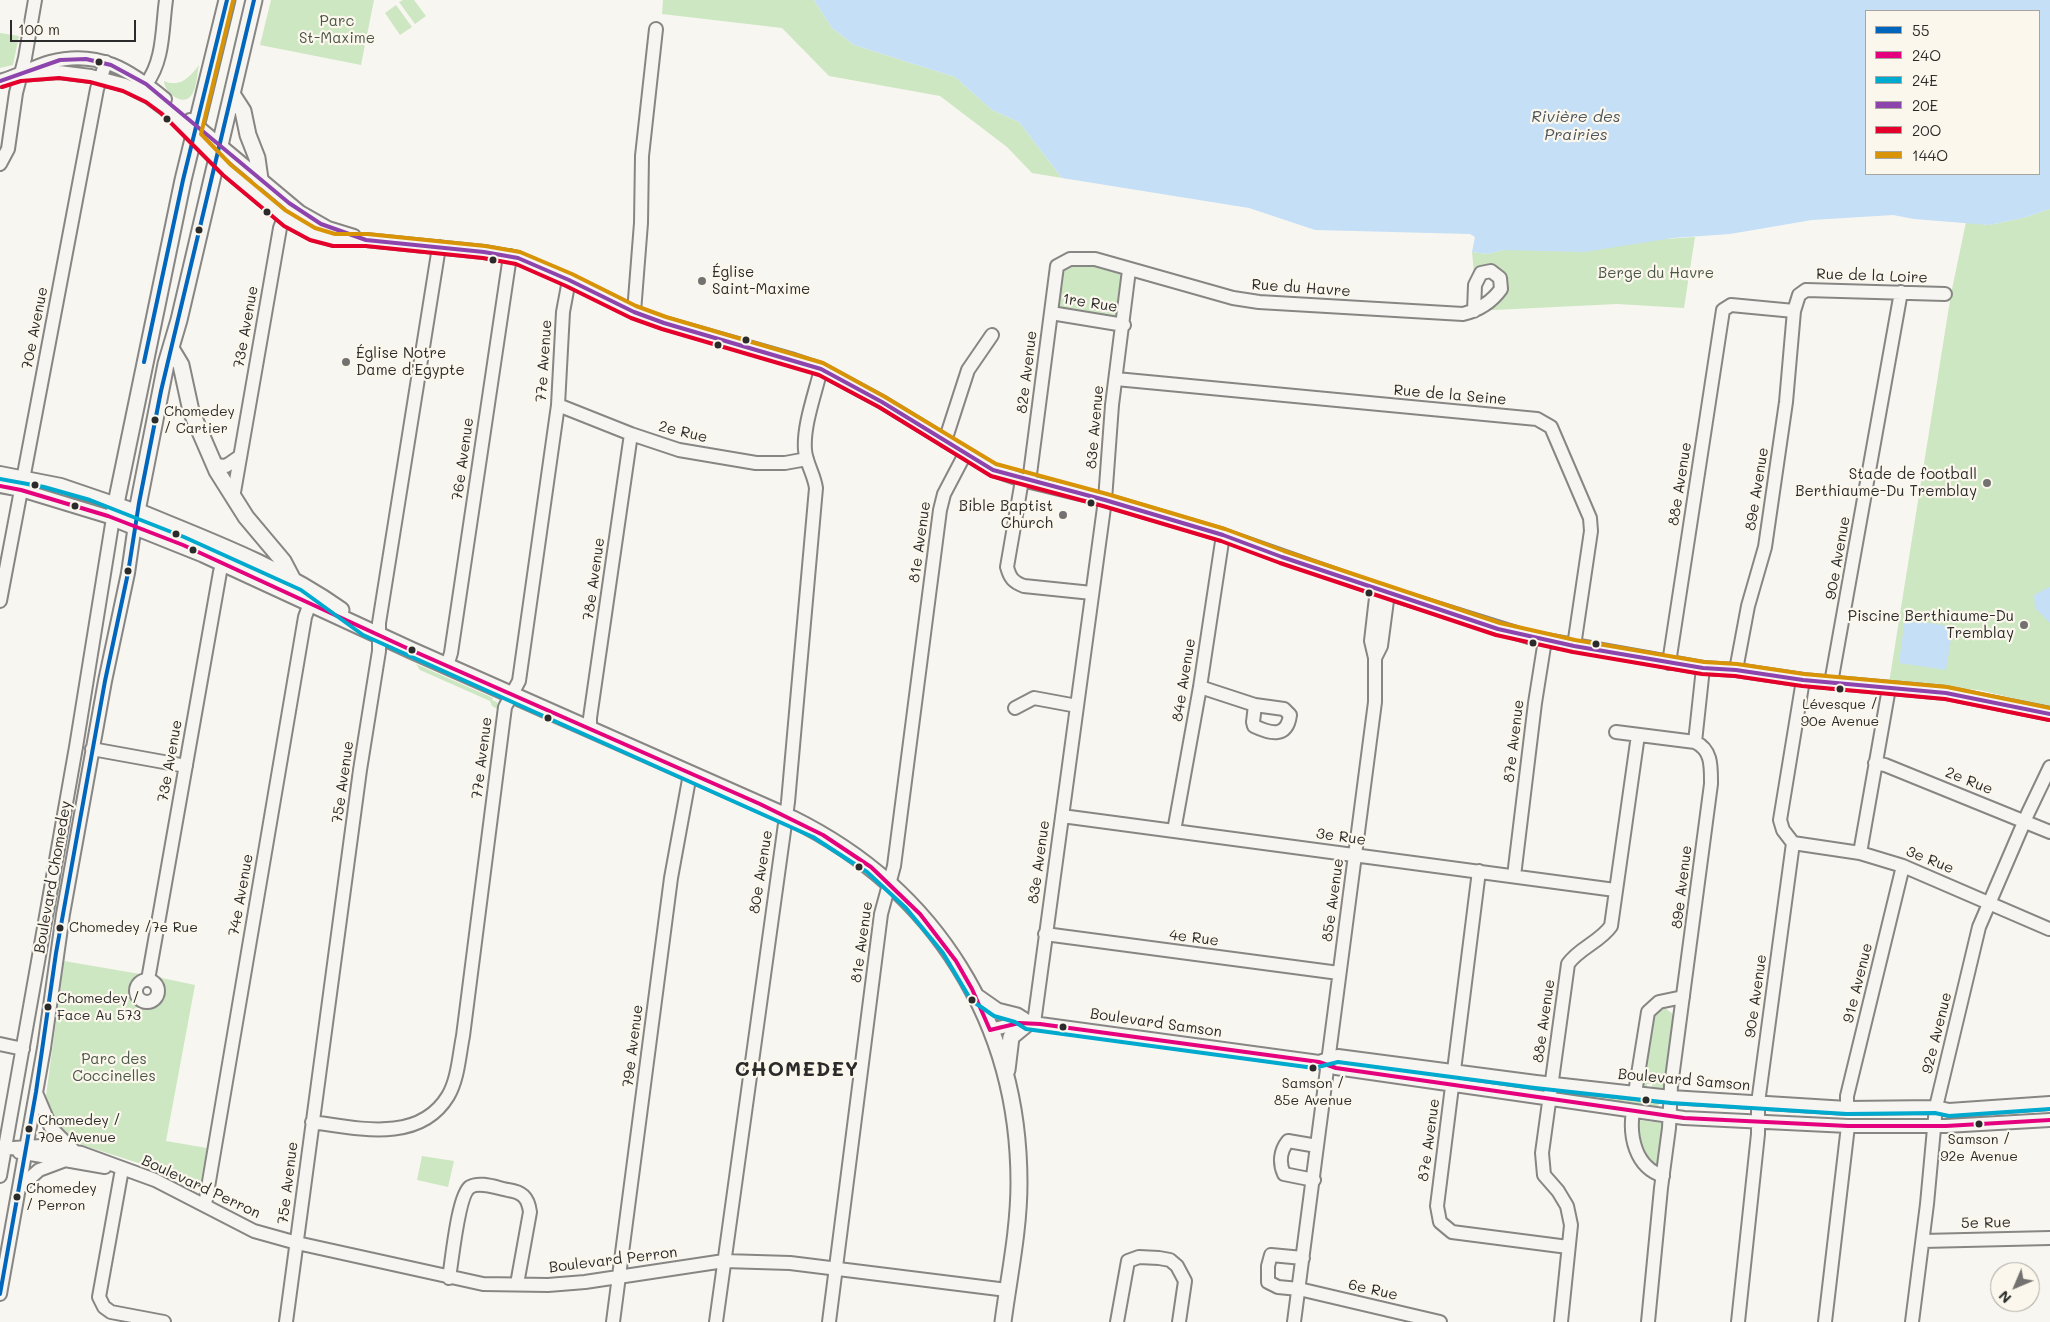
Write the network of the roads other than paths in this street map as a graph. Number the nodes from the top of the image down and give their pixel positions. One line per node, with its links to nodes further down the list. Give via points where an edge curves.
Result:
1 (35, 0): 7 (street)
2 (166, 0): 10 (street, via 158,63)
3 (227, 0): 12 (main road)
4 (254, 0): 11 (main road)
5 (656, 29): 28 (street, via 642,156)
6 (106, 62): 7 (street, via 83,58 62,60); 8 (street, 70e Avenue); 10 (street, via 125,69)
7 (20, 75): 8 (street, via 58,72); 9 (street); 14 (street, via 8,149)
8 (101, 78): 12 (street, via 125,85 154,100); 43 (street, 70e Avenue)
9 (0, 81)
10 (146, 84): 12 (street)
11 (232, 94): 13 (main road); 15 (main road, via 243,111)
12 (195, 131): 13 (street); 49 (main road)
13 (218, 153): 15 (street); 17 (street); 32 (main road)
14 (0, 164)
15 (260, 179): 16 (street)
16 (295, 208): 17 (street); 18 (street, via 328,228)
17 (284, 218): 18 (street, via 328,239); 39 (street, 73e Avenue)
18 (366, 240): 19 (street)
19 (439, 247): 20 (street); 60 (street, 75e Avenue, via 379,623)
20 (510, 256): 23 (street); 64 (street, 76e Avenue)
21 (1057, 266): 22 (street, Rue du Havre, via 1070,259 1095,259); 29 (street, 82e Avenue)
22 (1129, 270): 26 (street, Rue du Havre, via 1259,302 1463,314); 30 (street, 83e Avenue)
23 (569, 280): 28 (street); 35 (street, 77e Avenue, via 563,312)
24 (1901, 292): 25 (street, Rue de la Loire); 27 (street, Rue de la Loire, via 1806,290 1799,295); 68 (street, 90e Avenue)
25 (1945, 294)
26 (1474, 311)
27 (1794, 311): 63 (street, 88e Avenue, via 1731,305 1724,310); 66 (street, 89e Avenue, via 1786,402 1764,547 1748,606)
28 (634, 312): 33 (street, via 664,324)
29 (1051, 313): 30 (street, 1re Rue); 44 (street, 82e Avenue)
30 (1124, 325): 34 (street, 83e Avenue)
31 (992, 335): 37 (street, via 968,370)
32 (172, 350): 41 (main road, via 181,365 194,417); 50 (main road, via 164,373)
33 (821, 369): 37 (street, via 876,398); 40 (street, 80e Avenue, via 804,438)
34 (1116, 379): 48 (street, 83e Avenue); 62 (street, Rue de la Seine, via 1538,420 1551,427 1590,518 1592,530)
35 (558, 405): 36 (street, 2e Rue); 71 (street, 77e Avenue, via 519,681)
36 (631, 434): 40 (street, 2e Rue, via 679,450 756,463 785,464); 76 (street, 78e Avenue)
37 (945, 441): 38 (street)
38 (964, 454): 44 (street, via 993,470); 96 (street, 81e Avenue, via 944,494 940,510 901,816 894,866)
39 (239, 457): 41 (street, via 226,466); 47 (street, 73e Avenue)
40 (806, 459): 85 (street, 80e Avenue, via 814,474 816,488)
41 (214, 465): 47 (main road)
42 (0, 473): 43 (street)
43 (24, 477): 46 (street, 70e Avenue); 49 (street)
44 (1025, 481): 48 (street); 57 (street, 82e Avenue, via 1007,567 1009,577 1024,586)
45 (0, 486): 46 (street)
46 (21, 490): 51 (street); 59 (street, 70e Avenue)
47 (233, 498): 55 (main road, via 283,561)
48 (1105, 500): 53 (street); 57 (street, 83e Avenue)
49 (116, 502): 50 (street); 51 (main road)
50 (137, 511): 52 (street, Boulevard Chomedey); 54 (main road)
51 (113, 518): 52 (main road); 108 (street, Boulevard Chomedey)
52 (135, 526): 54 (main road); 80 (street, Boulevard Chomedey)
53 (1223, 535): 56 (street); 69 (street, 84e Avenue)
54 (225, 556): 55 (main road); 58 (main road); 82 (street, 73e Avenue)
55 (293, 580): 58 (main road)
56 (1383, 591): 61 (street, via 1498,629); 92 (street, 85e Avenue, via 1371,641 1376,658 1375,702)
57 (1092, 593): 73 (street, 83e Avenue)
58 (312, 598): 60 (main road); 138 (street, 74e Avenue, via 305,618)
59 (0, 602)
60 (372, 632): 64 (main road); 124 (street, 75e Avenue, via 379,651)
61 (1545, 640): 62 (street); 95 (street, 87e Avenue)
62 (1574, 646): 63 (street)
63 (1669, 663): 65 (street)
64 (447, 666): 71 (main road)
65 (1703, 668): 66 (street); 79 (street)
66 (1736, 670): 67 (street)
67 (1804, 680): 68 (street); 90 (street, via 1780,820)
68 (1831, 682): 70 (street)
69 (1200, 688): 72 (street); 88 (street, 84e Avenue)
70 (1889, 688): 75 (street, via 1946,693); 81 (street)
71 (512, 695): 76 (main road); 124 (street, 77e Avenue, via 505,707 463,1036 448,1096 435,1111 414,1125 398,1129 360,1129)
72 (1255, 705)
73 (1077, 706): 74 (street, via 1034,698); 86 (street, 83e Avenue)
74 (1015, 708)
75 (2050, 714)
76 (590, 730): 84 (main road)
77 (1616, 732): 78 (street)
78 (1638, 735): 79 (street); 97 (street, 88e Avenue)
79 (1695, 742): 104 (street, 89e Avenue, via 1708,753 1711,784)
80 (92, 749): 82 (street); 113 (street, Boulevard Chomedey, via 56,953)
81 (1875, 763): 87 (street, 2e Rue); 91 (street)
82 (186, 766): 102 (street, 73e Avenue)
83 (2050, 767): 87 (street, 92e Avenue)
84 (690, 774): 85 (main road); 146 (street, 79e Avenue, via 671,878)
85 (786, 816): 96 (main road, via 831,839); 144 (street, 80e Avenue)
86 (1062, 816): 88 (street, 3e Rue); 100 (street, 83e Avenue)
87 (2024, 821): 89 (street, 2e Rue); 98 (street, 92e Avenue)
88 (1174, 831): 92 (street, 3e Rue)
89 (2050, 832)
90 (1793, 843): 91 (street, 3e Rue); 117 (street, 90e Avenue)
91 (1860, 853): 93 (street, 3e Rue)
92 (1356, 855): 94 (street, 3e Rue); 101 (street, 85e Avenue)
93 (1903, 866): 98 (street, 3e Rue); 120 (street, 91e Avenue, via 1847,1096)
94 (1479, 871): 95 (street, 3e Rue); 110 (street, 87e Avenue)
95 (1514, 876): 97 (street, 3e Rue)
96 (888, 883): 103 (main road, via 940,939); 145 (street, 81e Avenue, via 881,914)
97 (1615, 890): 112 (street, 88e Avenue, via 1611,926 1568,964)
98 (1989, 902): 99 (street, 3e Rue); 119 (street, 92e Avenue)
99 (2049, 929)
100 (1045, 934): 101 (street, 4e Rue); 105 (street, 83e Avenue)
101 (1339, 973): 109 (street, 85e Avenue)
102 (148, 980)
103 (975, 996): 105 (main road, via 997,1011); 106 (main road)
104 (1683, 997): 114 (street, via 1662,1001 1648,1012); 115 (street, 89e Avenue)
105 (1031, 1023): 106 (street, Boulevard Samson); 109 (street, Boulevard Samson); 111 (main road, via 1011,1037)
106 (990, 1030): 111 (main road)
107 (0, 1044): 108 (street)
108 (23, 1049): 129 (street, Boulevard Chomedey)
109 (1325, 1062): 110 (street, Boulevard Samson, via 1338,1056); 128 (street, 85e Avenue)
110 (1453, 1077): 112 (street, Boulevard Samson); 116 (street, Boulevard Samson); 142 (street, 87e Avenue, via 1437,1206 1440,1222 1452,1232)
111 (1006, 1082): 150 (main road, via 1016,1134 1019,1185)
112 (1552, 1084): 114 (street, Boulevard Samson); 116 (street, 88e Avenue)
113 (36, 1092): 130 (street, Boulevard Chomedey); 131 (street, via 49,1124)
114 (1635, 1094): 115 (street, Boulevard Samson)
115 (1671, 1097): 117 (street, Boulevard Samson); 122 (street, 89e Avenue)
116 (1550, 1098): 121 (street, Boulevard Samson); 142 (street, 88e Avenue, via 1542,1153 1544,1175 1567,1206 1570,1226)
117 (1758, 1103): 120 (street, Boulevard Samson); 125 (street, 90e Avenue)
118 (2050, 1103): 119 (street, Boulevard Samson, via 1960,1109)
119 (1936, 1107): 120 (street, Boulevard Samson); 126 (street, 92e Avenue)
120 (1847, 1108)
121 (1633, 1111): 122 (street, Boulevard Samson); 135 (street, via 1631,1133 1638,1154 1650,1169)
122 (1670, 1116): 125 (street, Boulevard Samson); 135 (street, 89e Avenue)
123 (2050, 1120): 126 (street, Boulevard Samson)
124 (312, 1122): 141 (street, 75e Avenue)
125 (1757, 1122): 127 (street, Boulevard Samson); 164 (street, 90e Avenue)
126 (1935, 1125): 127 (street, Boulevard Samson); 140 (street, 92e Avenue)
127 (1848, 1126): 165 (street)
128 (1317, 1146): 136 (street, 85e Avenue); 136 (street, via 1288,1141 1283,1147 1280,1166 1284,1174)
129 (2, 1148): 130 (street, Boulevard Perron); 134 (street, Boulevard Chomedey)
130 (26, 1150): 131 (street, Boulevard Perron, via 41,1146); 132 (street, Boulevard Perron); 137 (street, Boulevard Chomedey)
131 (74, 1151): 133 (street, Boulevard Perron)
132 (64, 1161): 133 (street, Boulevard Perron); 137 (street, via 39,1170)
133 (122, 1169): 138 (street, Boulevard Perron, via 155,1180); 152 (street, via 99,1297 111,1312)
134 (0, 1176)
135 (1663, 1176): 163 (street, 89e Avenue)
136 (1314, 1180): 143 (street, 85e Avenue)
137 (19, 1188): 151 (street, Boulevard Chomedey)
138 (204, 1205): 141 (street, Boulevard Perron, via 254,1231)
139 (2050, 1238): 140 (street, 5e Rue)
140 (1923, 1241): 166 (street, 92e Avenue)
141 (297, 1243): 147 (street, Boulevard Perron); 153 (street, 75e Avenue)
142 (1568, 1247): 162 (street, 88e Avenue)
143 (1303, 1258): 149 (street, 85e Avenue); 149 (street, via 1271,1255 1268,1266 1268,1282 1278,1287)
144 (724, 1261): 145 (street, Boulevard Perron, via 790,1263); 146 (street, Boulevard Perron); 155 (street, 80e Avenue)
145 (836, 1269): 150 (street, Boulevard Perron); 156 (street, 81e Avenue)
146 (620, 1276): 148 (street, Boulevard Perron, via 548,1285); 154 (street, 79e Avenue)
147 (449, 1278): 148 (street, Boulevard Perron, via 483,1284); 148 (street, via 461,1201 469,1188 478,1184 518,1191 529,1204)
148 (517, 1284)
149 (1299, 1289): 160 (street, 85e Avenue); 161 (street, 6e Rue)
150 (1007, 1290): 157 (main road)
151 (0, 1294)
152 (164, 1322)
153 (286, 1322)
154 (612, 1322)
155 (716, 1322)
156 (829, 1322)
157 (1002, 1322)
158 (1117, 1322): 159 (street, via 1128,1261 1139,1257 1170,1260 1177,1266 1185,1281)
159 (1179, 1322)
160 (1294, 1322)
161 (1440, 1322)
162 (1561, 1322)
163 (1648, 1322)
164 (1738, 1322)
165 (1824, 1322)
166 (1912, 1322)

